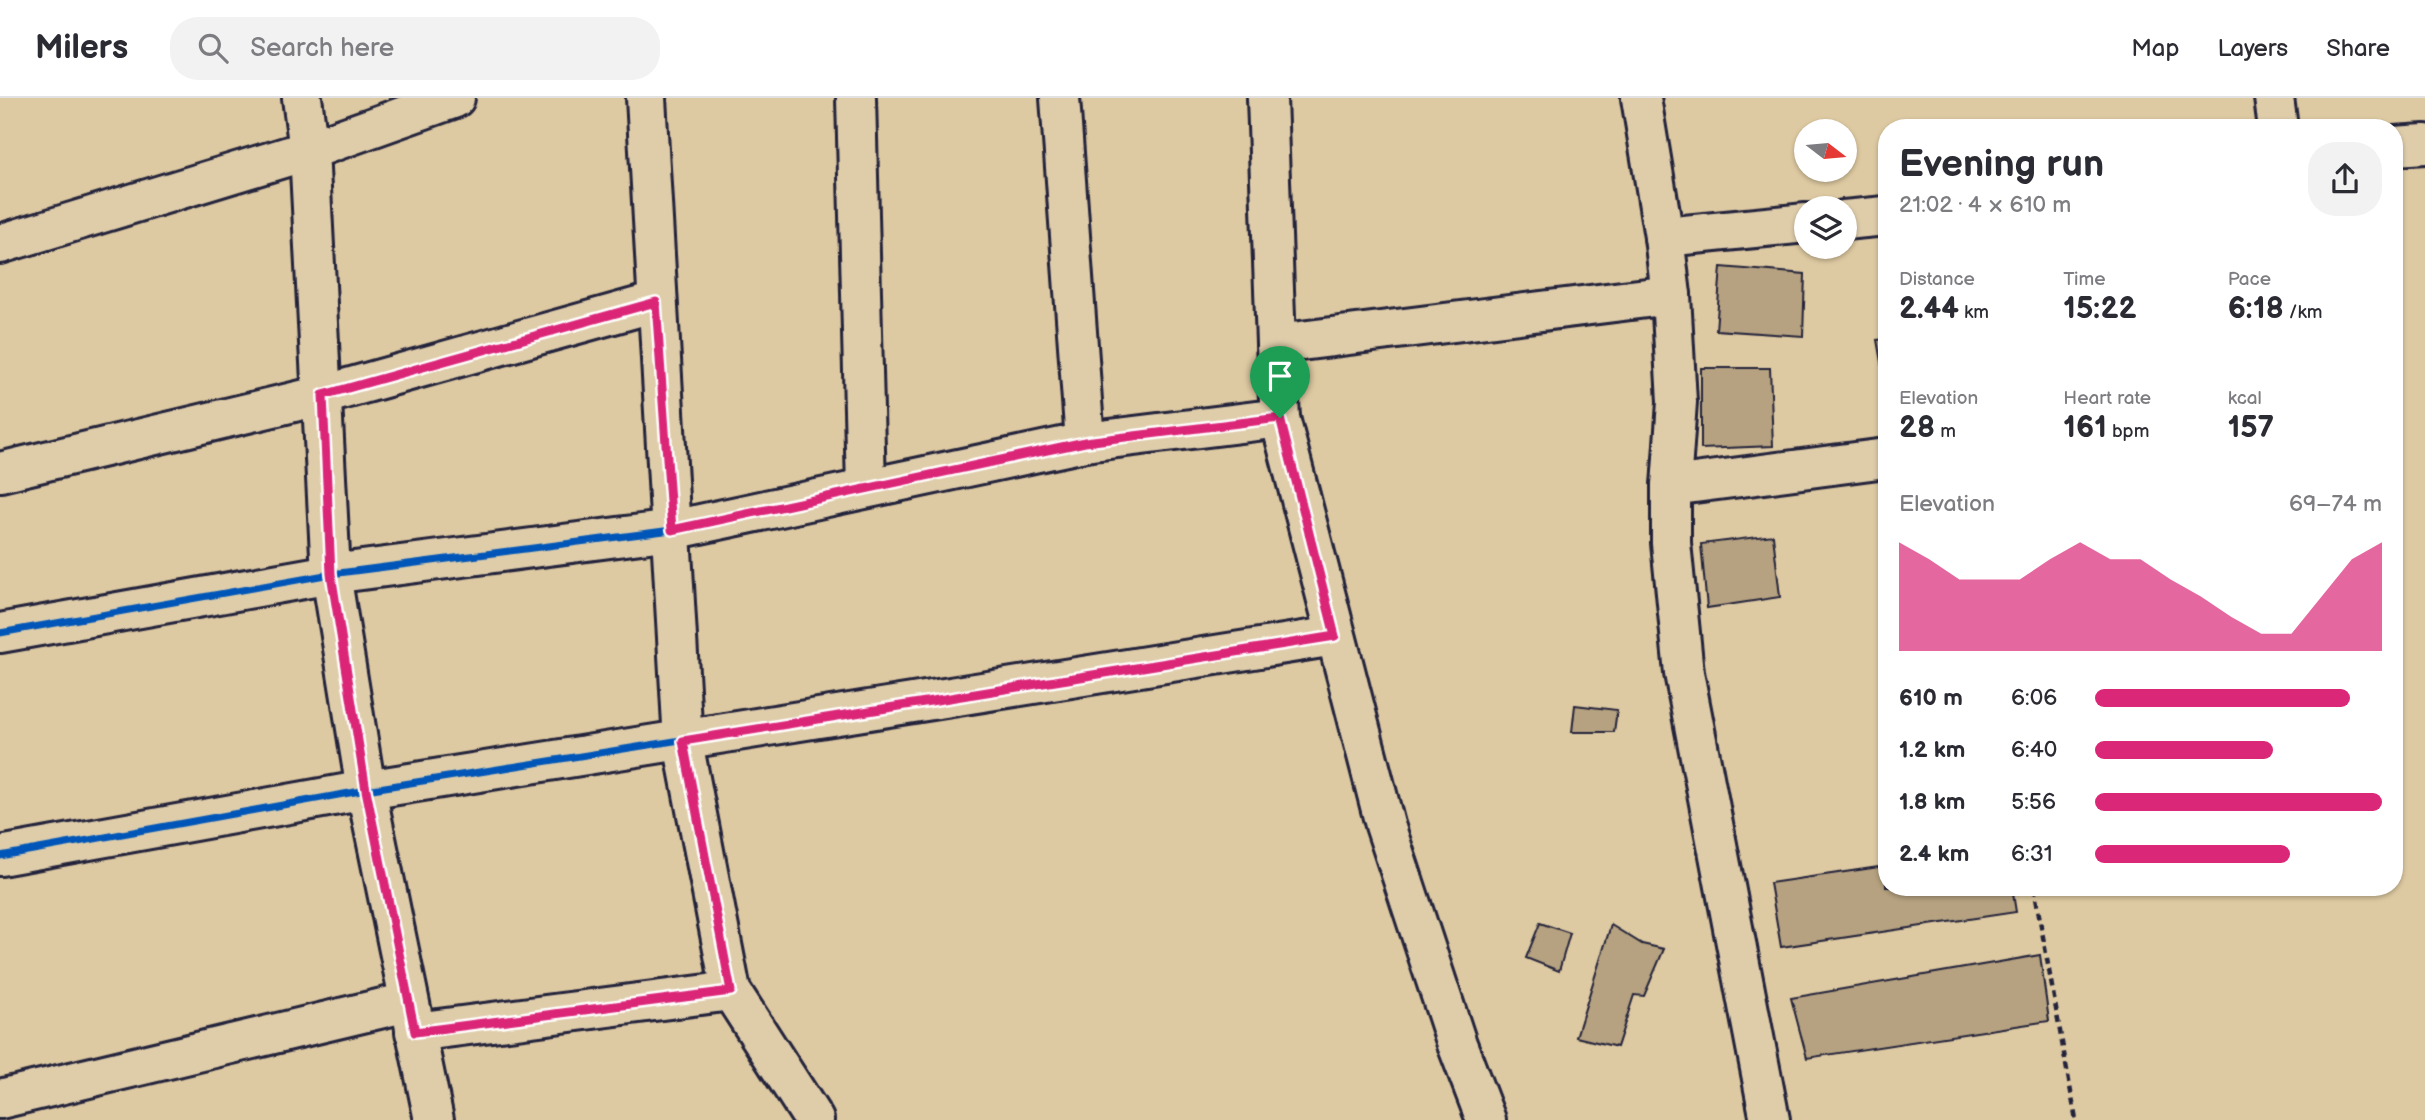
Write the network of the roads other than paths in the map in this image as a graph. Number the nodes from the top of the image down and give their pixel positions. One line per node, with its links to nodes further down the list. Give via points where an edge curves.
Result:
1 (302, 98): 12 (street)
2 (455, 98): 12 (street)
3 (646, 98): 19 (street)
4 (856, 98): 27 (street)
5 (1060, 98): 23 (street)
6 (1267, 98): 20 (street)
7 (1641, 98): 16 (street)
8 (2274, 98): 9 (street)
9 (2277, 119)
10 (2425, 144): 11 (street)
11 (2403, 145)
12 (309, 150): 17 (street); 21 (street)
13 (1878, 217): 14 (street)
14 (1857, 219)
15 (1794, 224): 16 (street)
16 (1664, 237): 18 (street)
17 (0, 244)
18 (1671, 295): 20 (street); 26 (street, via 1677,402)
19 (656, 302): 21 (street); 28 (street)
20 (1276, 344): 22 (street)
21 (323, 395): 25 (street); 29 (street)
22 (1280, 418): 23 (street); 31 (street)
23 (1085, 442): 27 (street)
24 (1878, 459): 26 (street)
25 (0, 471)
26 (1671, 486): 41 (street, via 1671,543 1684,673)
27 (866, 488): 28 (street)
28 (672, 530): 29 (street); 32 (street)
29 (331, 574): 30 (street); 33 (street)
30 (0, 633)
31 (1335, 636): 32 (street); 40 (street, via 1385,825)
32 (683, 741): 33 (street); 35 (street)
33 (366, 790): 34 (street); 36 (street)
34 (0, 856)
35 (731, 991): 36 (street); 39 (street)
36 (412, 1017): 37 (street); 38 (street)
37 (0, 1099)
38 (434, 1120)
39 (814, 1120)
40 (1486, 1120)
41 (1770, 1120)

